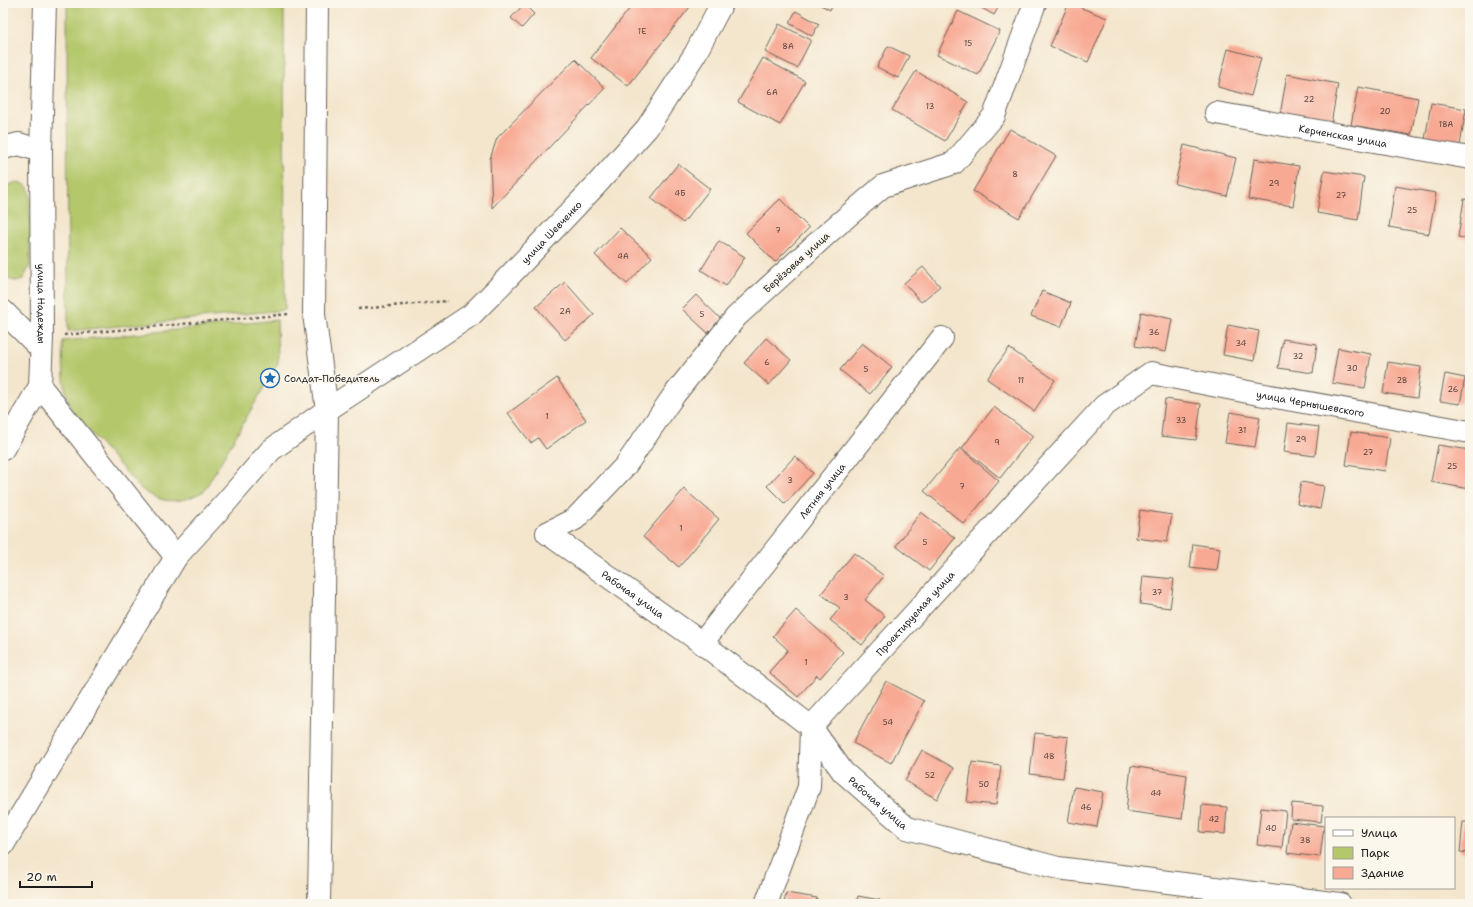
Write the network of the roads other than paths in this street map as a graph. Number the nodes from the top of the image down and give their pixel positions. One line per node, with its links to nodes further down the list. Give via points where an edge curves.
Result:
1 (44, 3): 7 (street, улица Надежды)
2 (317, 3): 14 (street, via 314,314)
3 (722, 3): 14 (street, улица Шевченко, via 695,54 647,128 471,315)
4 (1035, 3): 17 (street, Берёзовая улица, via 994,116 954,163 883,186 828,233 736,317 674,395 626,465 575,519)
5 (1216, 114): 8 (street, Керченская улица)
6 (3, 148): 7 (street, via 19,144)
7 (41, 151): 11 (street, улица Надежды)
8 (1470, 158)
9 (3, 311): 11 (street)
10 (942, 338): 19 (street, Летняя улица)
11 (41, 343): 13 (street, улица Надежды)
12 (1151, 373): 15 (street, улица Чернышевского); 20 (street, Проектируемая улица, via 1104,406)
13 (40, 386): 16 (street); 18 (street)
14 (327, 410): 18 (street, улица Шевченко, via 271,450); 22 (street)
15 (1470, 432)
16 (3, 449)
17 (547, 533): 19 (street, Рабочая улица)
18 (176, 557): 21 (street, улица Шевченко)
19 (702, 643): 20 (street, Рабочая улица)
20 (811, 727): 23 (street, via 810,787); 24 (street, Рабочая улица, via 843,772 907,828 1058,868)
21 (3, 845)
22 (319, 904)
23 (766, 904)
24 (1340, 904)

